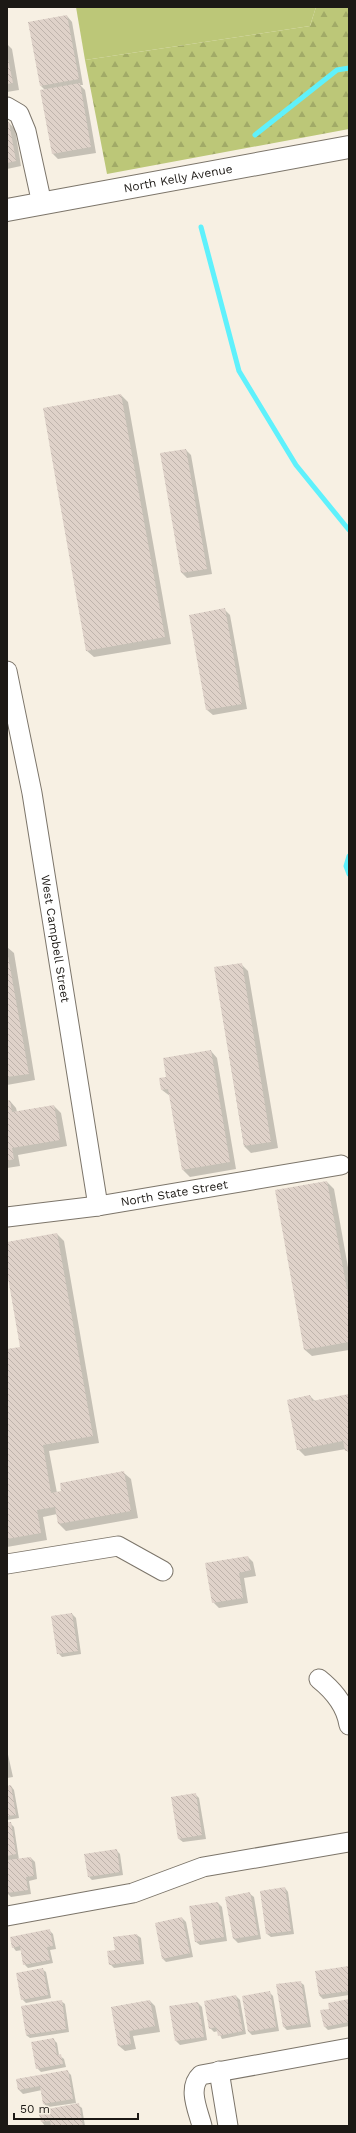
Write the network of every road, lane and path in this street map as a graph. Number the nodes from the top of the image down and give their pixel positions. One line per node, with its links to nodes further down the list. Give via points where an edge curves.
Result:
1 (7, 107): 3 (street, via 19,114 26,131)
2 (349, 147): 3 (main road, North Kelly Avenue)
3 (42, 204): 4 (main road, North Kelly Avenue)
4 (7, 210)
5 (7, 671): 7 (street, West Campbell Street, via 32,793)
6 (341, 1165): 7 (street, North State Street)
7 (98, 1206): 8 (street, North State Street)
8 (7, 1217)
9 (7, 1564): 10 (street, via 118,1546)
10 (163, 1571)
11 (319, 1679): 12 (street, via 341,1701)
12 (349, 1725)
13 (349, 1842): 14 (street, via 203,1867 148,1889 109,1899)
14 (7, 1916)
15 (349, 2048): 16 (street)
16 (219, 2071): 17 (street, via 201,2075 193,2088); 18 (street)
17 (202, 2126)
18 (228, 2126)

